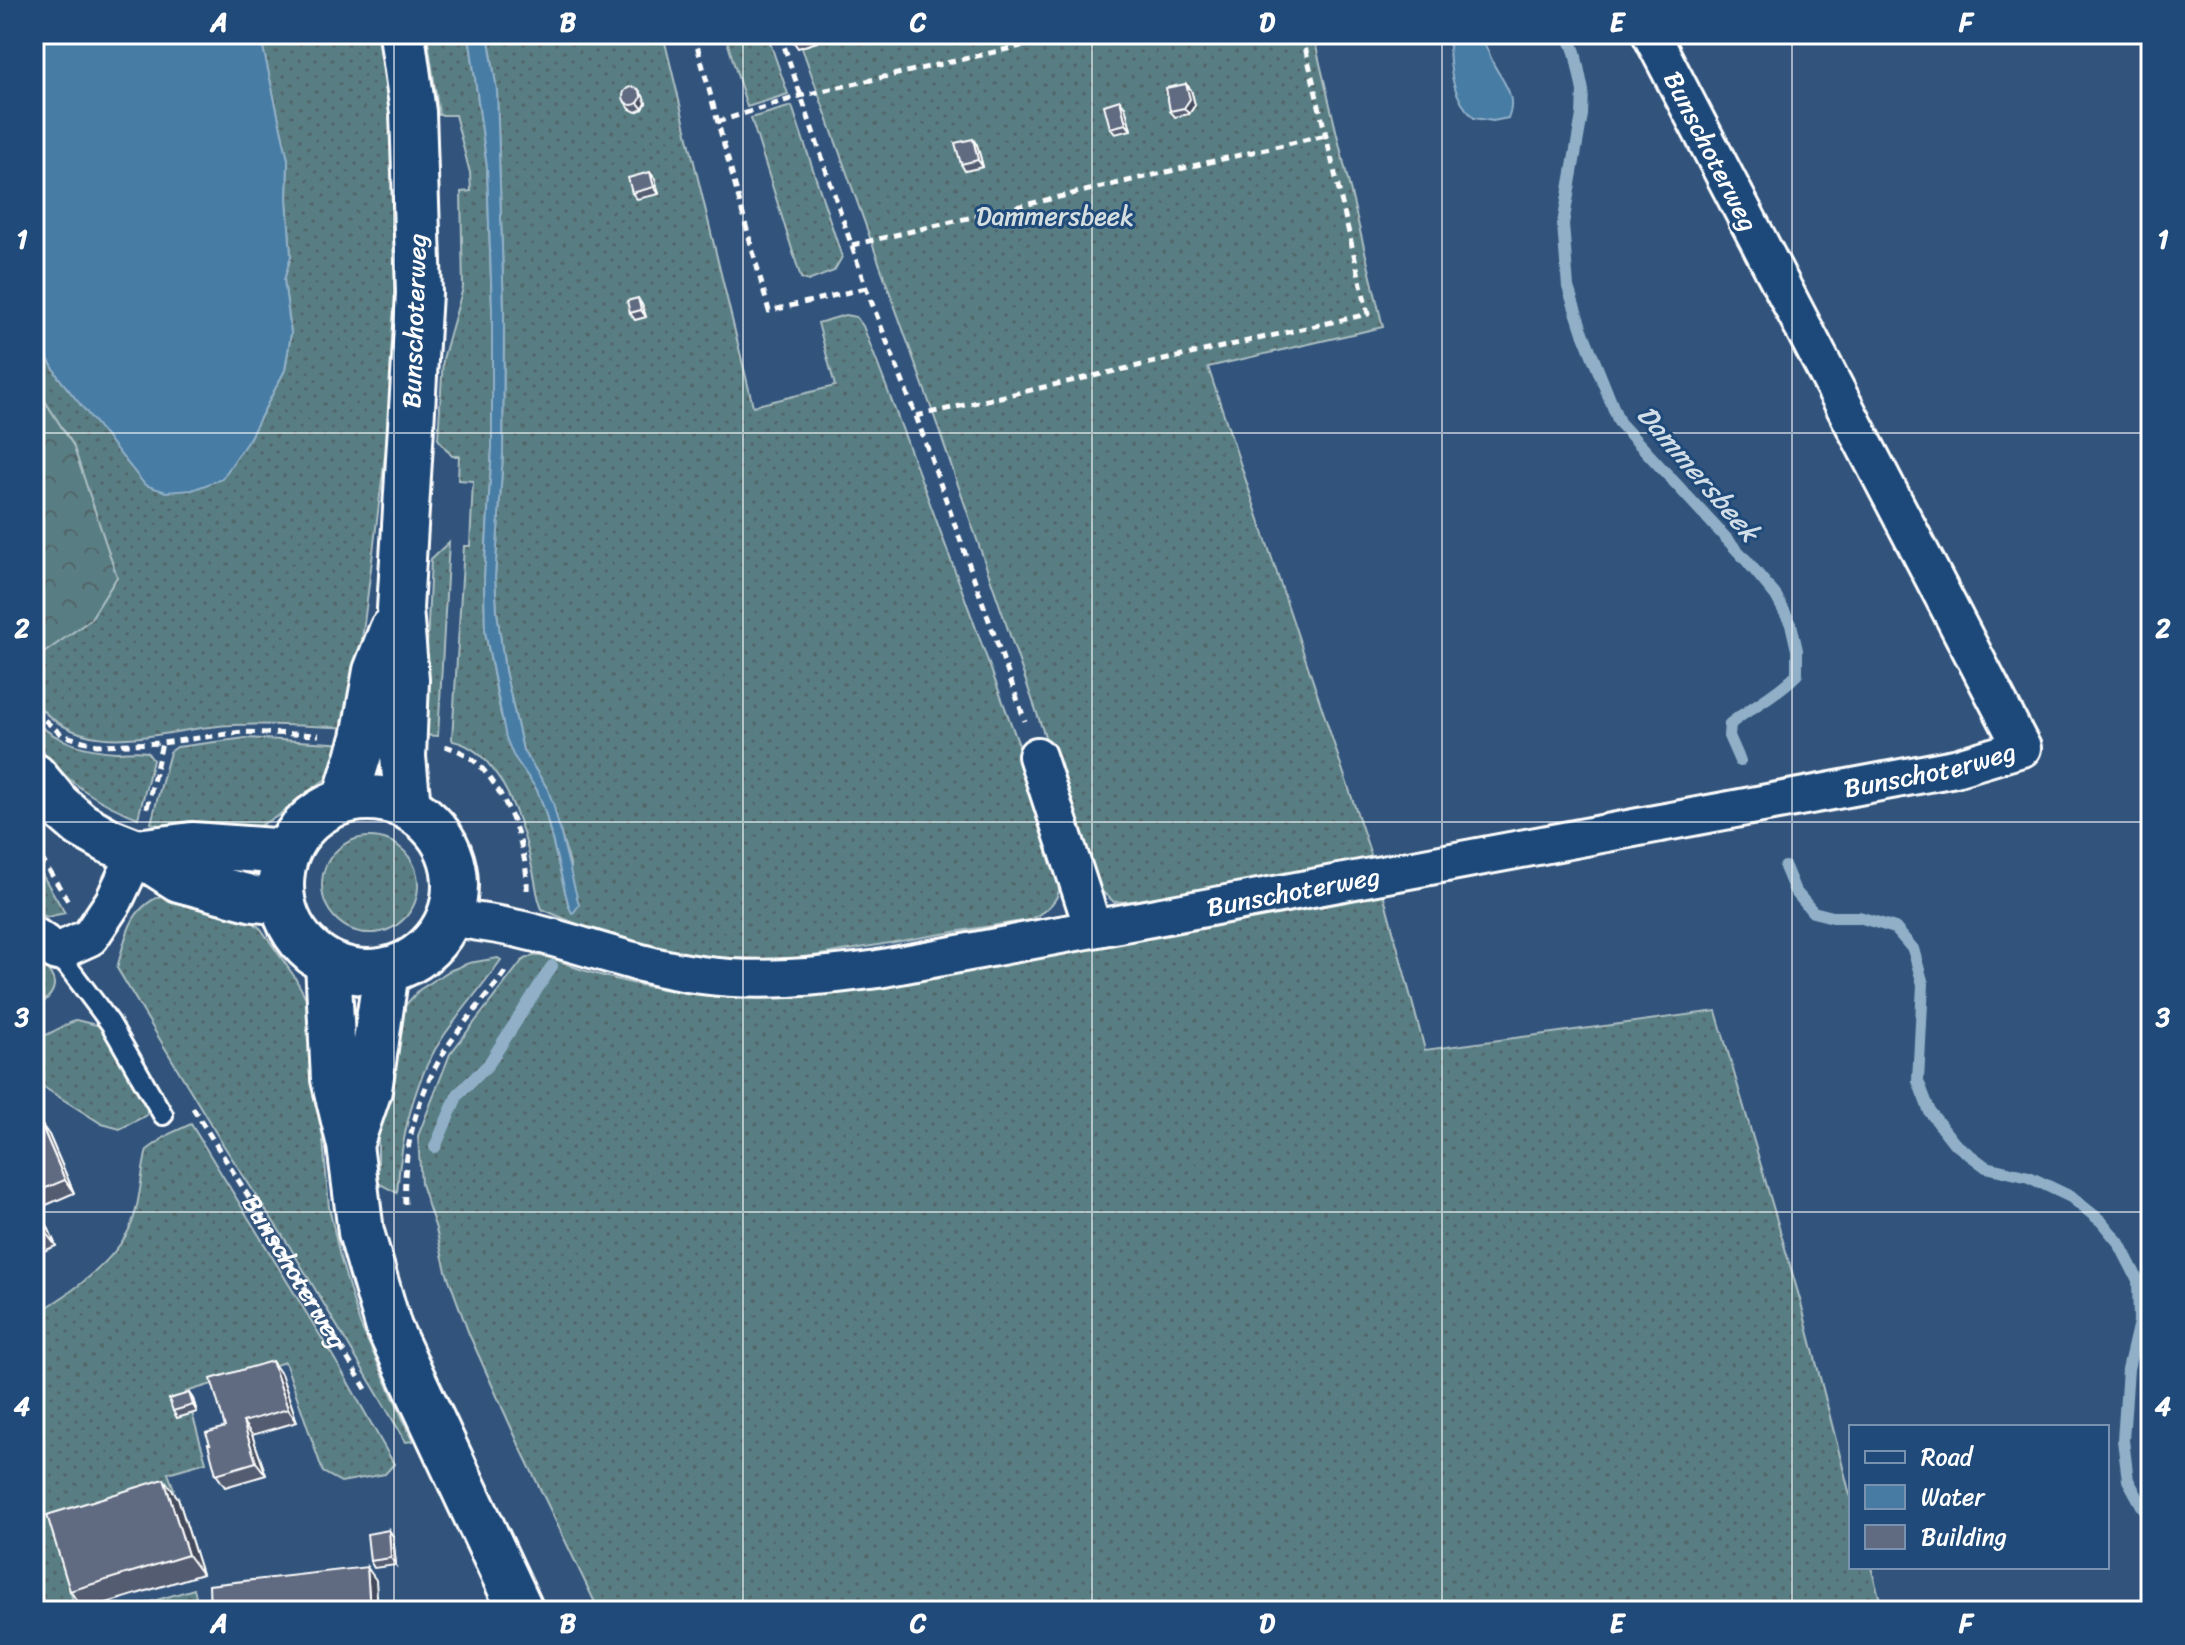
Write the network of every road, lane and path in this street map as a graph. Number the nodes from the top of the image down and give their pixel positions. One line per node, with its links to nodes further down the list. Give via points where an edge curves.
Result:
1 (402, 34): 14 (main road, Bunschoterweg, via 413,112 419,293 400,609 406,680)
2 (694, 34): 8 (path)
3 (780, 34): 7 (path)
4 (1074, 34): 7 (path)
5 (1302, 34): 9 (path)
6 (1651, 34): 25 (street, Bunschoterweg, via 2022,748 1955,768)
7 (800, 96): 8 (path); 10 (path)
8 (717, 122): 11 (path, via 769,311)
9 (1326, 135): 10 (path); 12 (path, via 1368,314)
10 (852, 245): 11 (path)
11 (866, 288): 12 (path)
12 (916, 416): 16 (path)
13 (34, 711): 15 (path, via 62,735 79,741)
14 (383, 739): 15 (path, via 242,732); 18 (main road, Bunschoterweg); 19 (main road, Bunschoterweg); 26 (path, via 447,747 466,754 487,773 507,805 526,869)
15 (162, 743): 21 (path)
16 (1037, 756): 25 (street)
17 (34, 776): 21 (main road, via 81,825)
18 (345, 800): 19 (main road, via 388,800); 22 (main road, via 320,811 300,829)
19 (408, 807): 24 (main road, via 429,822 454,866 456,892)
20 (34, 846): 27 (path)
21 (137, 852): 22 (main road, via 192,845); 23 (main road, via 179,879); 27 (street)
22 (287, 852): 23 (main road)
23 (282, 902): 29 (main road, via 291,927)
24 (450, 917): 26 (street, Bunschoterweg); 30 (main road, via 425,952)
25 (1093, 928): 26 (street, Bunschoterweg, via 878,969 757,980 654,967)
26 (521, 929): 34 (path, via 512,961 451,1041 426,1088 409,1141)
27 (90, 937): 28 (street)
28 (46, 944): 32 (lane, via 110,1023)
29 (328, 963): 30 (main road, via 346,971); 33 (main road, Bunschoterweg, via 334,1079)
30 (386, 971): 33 (main road, Bunschoterweg, via 369,1090)
31 (188, 1099): 35 (path, Bunschoterweg)
32 (163, 1115)
33 (350, 1145): 36 (main road, Bunschoterweg, via 361,1232 389,1328)
34 (405, 1211)
35 (370, 1395)
36 (521, 1611)

